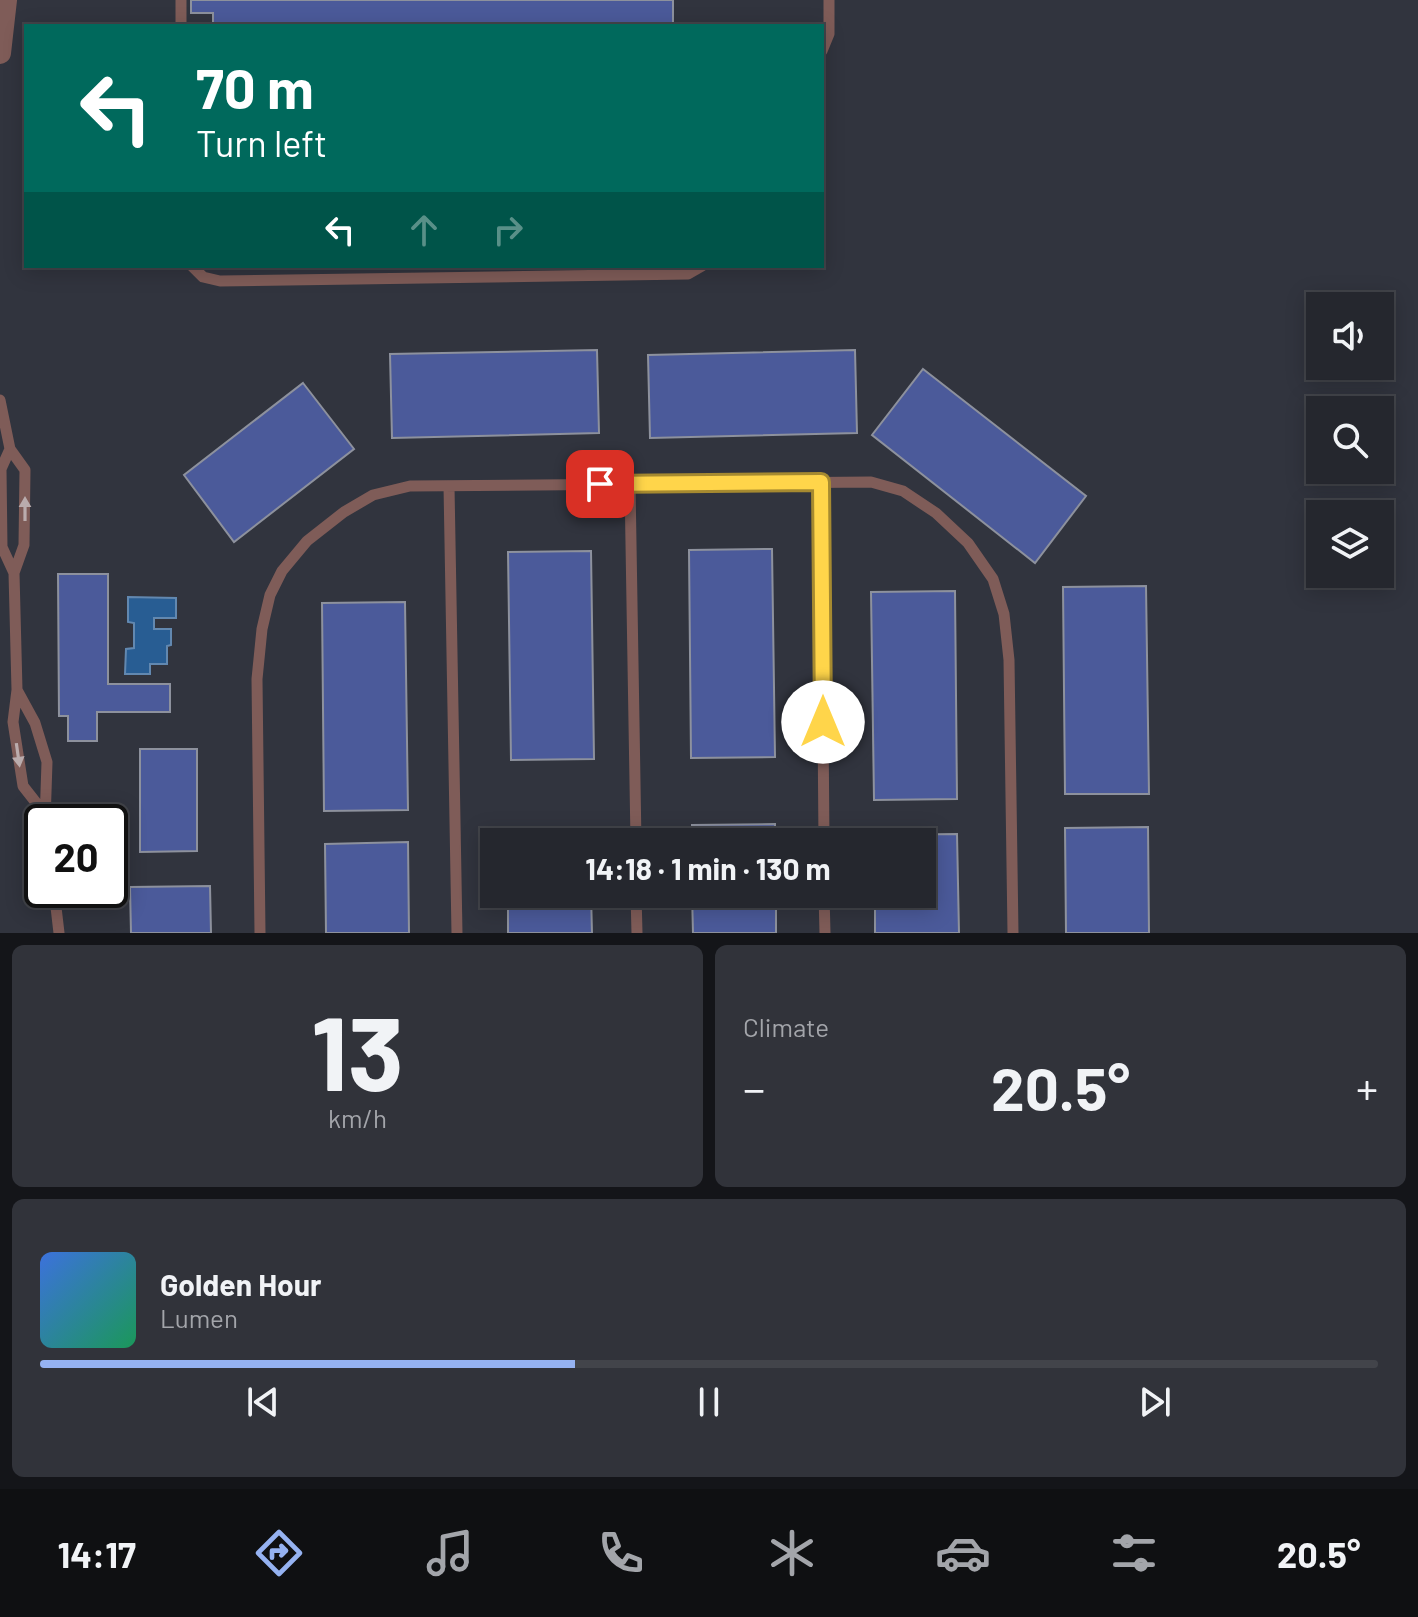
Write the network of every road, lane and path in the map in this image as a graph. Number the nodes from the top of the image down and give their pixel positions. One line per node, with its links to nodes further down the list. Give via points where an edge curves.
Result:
1 (6, 0): 6 (street)
2 (181, 0): 4 (lane)
3 (829, 0): 5 (lane)
4 (181, 24)
5 (824, 46)
6 (0, 53)
7 (194, 268): 8 (lane, via 203,277 220,281 688,274)
8 (698, 268)
9 (0, 400): 10 (lane)
10 (10, 449): 14 (lane, via 1,469 2,547); 14 (lane, one-way to 10, via 24,545 25,470)
11 (821, 482): 12 (lane); 19 (lane); 28 (lane, via 871,482 903,491 968,543 993,579 1004,614 1009,660)
12 (630, 484): 13 (lane); 18 (lane)
13 (449, 486): 24 (lane, via 410,486 373,495 344,512 307,541 270,595 257,679); 25 (lane)
14 (14, 573): 15 (lane)
15 (17, 690): 16 (lane, one-way to 16, via 13,722 23,786); 17 (lane, via 47,762)
16 (35, 804)
17 (46, 804)
18 (636, 828)
19 (824, 828)
20 (56, 908): 23 (lane)
21 (636, 908): 26 (lane)
22 (824, 908): 27 (lane)
23 (59, 933)
24 (260, 933)
25 (457, 933)
26 (637, 933)
27 (825, 933)
28 (1013, 933)

